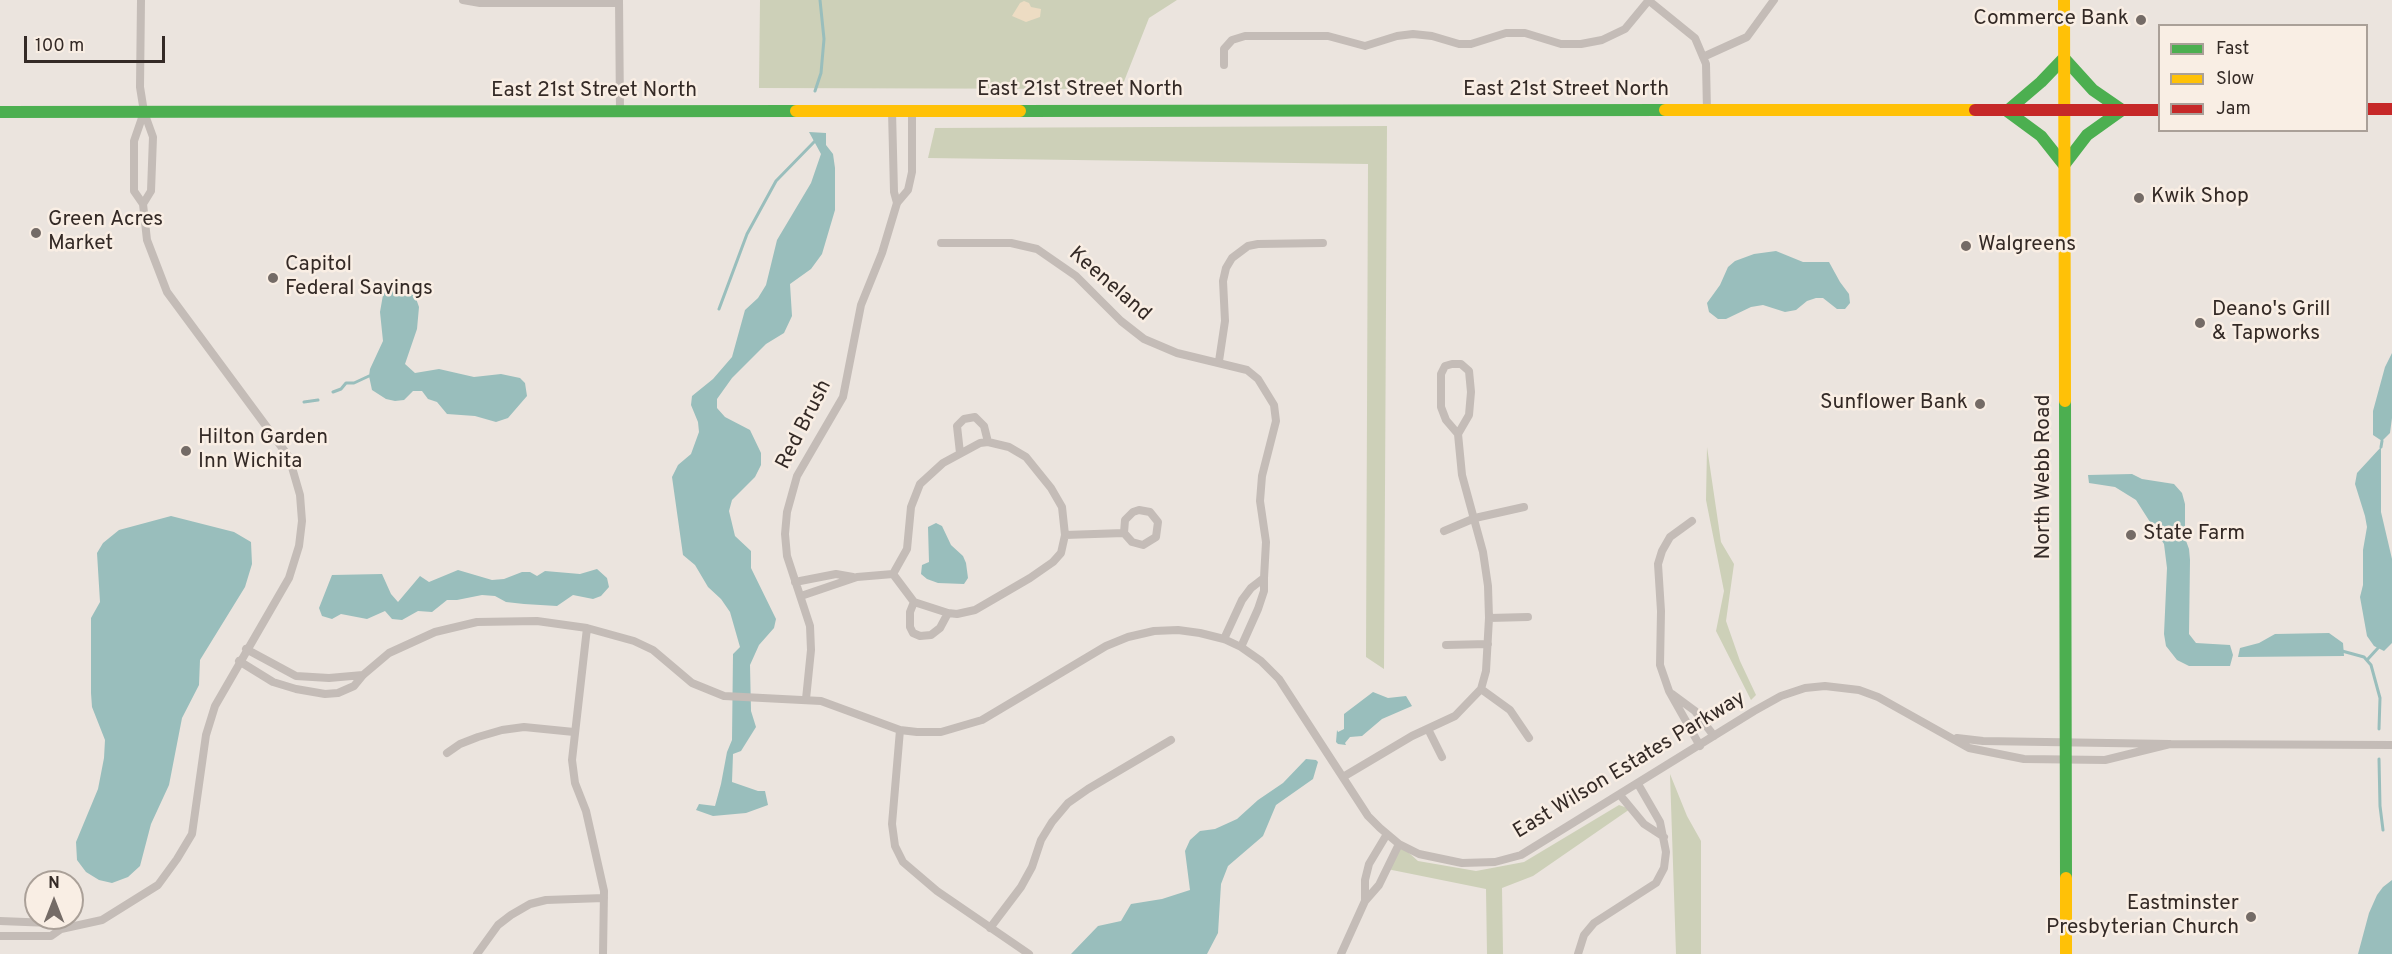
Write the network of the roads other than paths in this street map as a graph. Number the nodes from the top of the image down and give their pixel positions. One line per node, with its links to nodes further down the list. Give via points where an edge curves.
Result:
1 (141, 0): 21 (street, via 140,87)
2 (463, 0): 6 (street)
3 (1648, 0): 7 (street, via 1695,38); 9 (street, via 1625,29 1581,44 1561,44 1525,33 1506,33 1471,44 1413,34 1365,46 1328,36 1245,36 1232,40 1224,49)
4 (1774, 0): 7 (street, via 1747,37)
5 (2064, 0): 8 (main road, North Webb Road)
6 (619, 1): 14 (street)
7 (1703, 57): 17 (street)
8 (2064, 58): 12 (main road, via 2091,88); 18 (main road); 19 (main road, North Webb Road)
9 (1224, 65)
10 (2368, 109): 11 (main road)
11 (2392, 109)
12 (2122, 110): 13 (main road, East 21st Street North); 19 (main road, East 21st Street North); 22 (main road, via 2087,135)
13 (2158, 110)
14 (621, 111): 15 (main road, East 21st Street North); 21 (main road, East 21st Street North)
15 (892, 111): 16 (main road, East 21st Street North); 23 (street, Red Brush)
16 (912, 111): 17 (main road, East 21st Street North); 23 (street, Red Brush, via 912,172 908,190)
17 (1707, 111): 18 (main road, East 21st Street North)
18 (2007, 111): 19 (main road, East 21st Street North); 22 (main road, via 2041,136)
19 (2064, 111): 22 (main road, North Webb Road)
20 (0, 112): 21 (main road, East 21st Street North)
21 (144, 112): 24 (street, via 153,137 151,191); 24 (street, via 134,141 134,191)
22 (2064, 165): 64 (main road, North Webb Road)
23 (897, 203): 40 (street, Red Brush, via 861,305 843,397 791,493 785,534)
24 (143, 204): 51 (street, via 147,240 167,292 289,457 296,478 302,521 299,546 288,578)
25 (941, 243): 27 (street, Keeneland, via 1011,243 1037,249 1077,276 1144,339)
26 (1323, 243): 27 (street, via 1258,244 1232,258 1223,281 1225,321)
27 (1219, 362): 39 (street, Keeneland, via 1247,370 1262,384 1274,405 1276,421 1260,501 1266,542)
28 (1458, 434): 28 (street, via 1469,415 1471,392 1469,370 1452,364 1445,366 1441,374 1441,407); 32 (street, via 1462,475)
29 (988, 442): 30 (street); 30 (street, via 984,426 975,417 964,419 957,426); 36 (street, via 1009,447 1037,469 1062,507)
30 (960, 453): 37 (street, via 920,484 911,507 907,549)
31 (1524, 507): 32 (street)
32 (1475, 518): 34 (street); 45 (street, via 1483,552)
33 (1692, 521): 55 (street, via 1670,537 1658,564 1660,664)
34 (1444, 531)
35 (1124, 533): 35 (street, via 1125,520 1139,510 1150,512 1158,522 1156,537 1143,545 1132,542); 36 (street)
36 (1065, 536): 43 (street, via 1061,553 1030,578 975,610)
37 (893, 574): 38 (street); 42 (street)
38 (857, 577): 40 (street, via 836,574); 41 (street)
39 (1264, 578): 47 (street, via 1242,600); 50 (street, Keeneland, via 1258,609)
40 (795, 582): 41 (street, Red Brush)
41 (801, 597): 56 (street, Red Brush, via 810,626)
42 (914, 602): 43 (street); 43 (street, via 910,627 920,636 931,635 940,628)
43 (948, 613)
44 (1528, 617): 45 (street)
45 (1489, 618): 48 (street)
46 (587, 628): 53 (street, East Wilson Estates Parkway, via 537,621 453,626 389,653); 56 (street, East Wilson Estates Parkway, via 653,650 692,683 724,696); 59 (street)
47 (1224, 639): 50 (street, East Wilson Estates Parkway); 58 (street, East Wilson Estates Parkway, via 1178,630 1128,638 1106,646 982,720 941,732)
48 (1488, 644): 49 (street); 54 (street)
49 (1446, 645)
50 (1241, 647): 71 (street, East Wilson Estates Parkway, via 1279,679)
51 (246, 649): 52 (street); 53 (street, via 296,676)
52 (239, 661): 53 (street, East Wilson Estates Parkway, via 273,682 325,694 354,686); 81 (street, via 215,706 206,735 192,834 158,885 102,920)
53 (363, 675)
54 (1481, 689): 57 (street, via 1455,716); 61 (street, via 1510,710)
55 (1669, 692): 60 (street, via 1695,711); 67 (street)
56 (806, 699): 58 (street, East Wilson Estates Parkway, via 845,708)
57 (1428, 729): 69 (street); 71 (street)
58 (900, 730): 82 (street, via 892,824 895,846 903,862 918,877)
59 (574, 732): 68 (street, via 502,730 478,736); 77 (street, via 572,760 576,783 600,866)
60 (1714, 736): 62 (street, East Wilson Estates Parkway, via 1781,696 1825,686 1878,697); 67 (street, East Wilson Estates Parkway)
61 (1529, 738)
62 (1950, 738): 64 (street, East Wilson Estates Parkway); 70 (street, East Wilson Estates Parkway, via 1986,753)
63 (1171, 740): 82 (street, via 1068,804 1046,831 1021,887)
64 (2065, 742): 65 (street, East Wilson Estates Parkway); 70 (main road, North Webb Road)
65 (2170, 744): 66 (street); 70 (street, East Wilson Estates Parkway, via 2105,760)
66 (2392, 745)
67 (1700, 746): 72 (street, East Wilson Estates Parkway)
68 (447, 753)
69 (1442, 757)
70 (2065, 761): 90 (main road, North Webb Road)
71 (1343, 777): 74 (street, East Wilson Estates Parkway, via 1368,816)
72 (1638, 784): 73 (street, East Wilson Estates Parkway); 75 (street, via 1660,822)
73 (1620, 795): 75 (street, via 1644,824); 76 (street, East Wilson Estates Parkway, via 1521,855 1496,862 1441,860)
74 (1387, 834): 76 (street, East Wilson Estates Parkway); 78 (street, via 1369,864)
75 (1664, 837): 89 (street, via 1664,868 1656,883 1594,923 1584,935)
76 (1399, 844): 78 (street, via 1379,885)
77 (604, 898): 86 (street, via 530,904 498,925); 87 (street)
78 (1365, 901): 85 (street)
79 (0, 921): 80 (street)
80 (24, 922)
81 (84, 924)
82 (990, 928): 88 (street)
83 (58, 930): 84 (street, via 51,936)
84 (0, 936)
85 (1344, 953)
86 (477, 954)
87 (603, 954)
88 (1029, 954)
89 (1578, 954)
90 (2066, 954)

